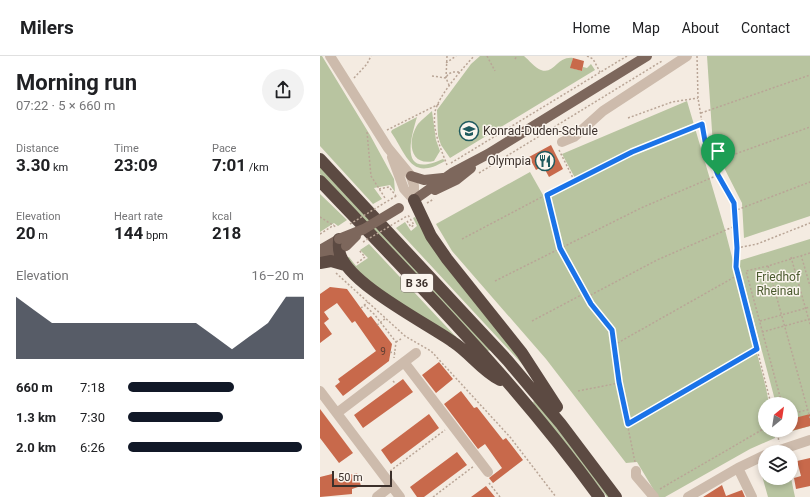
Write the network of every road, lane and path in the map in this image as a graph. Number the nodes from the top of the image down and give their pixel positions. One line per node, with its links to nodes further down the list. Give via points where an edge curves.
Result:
1 (330, 56): 23 (street)
2 (371, 56): 23 (path, via 357,76)
3 (447, 56): 16 (path)
4 (456, 56): 16 (path)
5 (474, 56): 18 (path)
6 (487, 56): 17 (path)
7 (517, 56): 14 (path)
8 (587, 56): 13 (path)
9 (627, 56): 19 (path)
10 (647, 56): 24 (main road)
11 (687, 56): 35 (street, via 603,111)
12 (697, 56): 26 (path)
13 (592, 57): 19 (path)
14 (515, 59)
15 (663, 60): 32 (path)
16 (446, 63): 22 (path)
17 (495, 71)
18 (461, 72): 22 (path, via 452,72); 25 (path)
19 (600, 73): 24 (path); 27 (path, via 447,165 437,140 435,111)
20 (810, 75): 28 (path)
21 (432, 76): 22 (path)
22 (446, 78): 25 (path)
23 (346, 82): 36 (street)
24 (607, 82): 38 (main road)
25 (449, 85): 27 (path)
26 (698, 98): 28 (path); 29 (path, via 672,102)
27 (439, 104): 33 (path)
28 (701, 113): 30 (path)
29 (628, 118)
30 (702, 124): 40 (path); 45 (path, via 632,152)
31 (810, 127): 40 (path)
32 (552, 129): 35 (path); 41 (path)
33 (386, 130)
34 (367, 131): 48 (path, via 371,176)
35 (560, 147): 37 (path); 45 (path)
36 (388, 148): 43 (street); 52 (street)
37 (555, 153)
38 (488, 154): 44 (main road); 52 (main road)
39 (320, 159): 113 (highway, B 36, via 450,297)
40 (713, 162): 42 (path)
41 (479, 173)
42 (718, 175): 53 (path, via 734,203); 63 (path, via 641,208)
43 (411, 176): 44 (main road, via 424,180); 52 (street, via 414,186)
44 (443, 178): 52 (main road)
45 (574, 180): 49 (path)
46 (320, 181): 104 (highway, B 36)
47 (810, 182): 53 (path)
48 (380, 189): 51 (path); 57 (path, bridge, via 389,187 396,196)
49 (547, 195): 61 (path); 63 (path)
50 (438, 197): 52 (path)
51 (384, 198)
52 (412, 210): 55 (path, via 414,225 411,227); 60 (path, bridge); 60 (main road, bridge, via 400,208); 113 (highway, via 525,358 556,406)
53 (734, 211): 58 (path)
54 (320, 217): 59 (path, via 335,226)
55 (407, 221)
56 (810, 223): 64 (path, via 757,244)
57 (347, 226)
58 (736, 226): 64 (path); 79 (path, via 657,260)
59 (320, 234)
60 (361, 236): 62 (main road, bridge)
61 (462, 239)
62 (341, 245): 65 (main road); 70 (main road); 72 (highway)
63 (560, 248): 76 (path); 78 (path)
64 (737, 248): 75 (path)
65 (320, 250)
66 (359, 250): 72 (path, via 365,257)
67 (810, 253): 68 (path)
68 (802, 255): 69 (path); 77 (path)
69 (791, 258): 73 (path); 84 (path)
70 (320, 259)
71 (320, 262): 72 (highway)
72 (351, 264): 104 (highway, via 363,283 452,341 490,375)
73 (768, 266): 85 (path); 90 (path, via 746,271)
74 (333, 270): 80 (path)
75 (738, 274): 97 (path); 98 (path)
76 (495, 281)
77 (810, 286)
78 (585, 293): 79 (path); 88 (path)
79 (587, 297): 97 (path, via 612,330)
80 (368, 302): 81 (path); 86 (path)
81 (364, 305): 83 (path); 89 (path)
82 (810, 307): 84 (path)
83 (361, 308)
84 (806, 309): 85 (path); 87 (path)
85 (782, 316): 90 (path); 93 (path)
86 (386, 318): 89 (path); 132 (path, via 405,336 431,351 510,437)
87 (809, 319): 91 (path); 93 (path)
88 (532, 321)
89 (381, 322): 92 (path); 96 (path)
90 (759, 322): 94 (path)
91 (810, 324)
92 (377, 325)
93 (785, 326): 94 (path); 109 (path)
94 (762, 332): 108 (path)
95 (401, 339): 96 (path)
96 (396, 342): 100 (path)
97 (614, 345): 103 (path)
98 (757, 349): 107 (path); 114 (path)
99 (390, 352): 100 (path)
100 (395, 353): 102 (path, via 394,358)
101 (416, 353): 102 (street)
102 (402, 364): 111 (street); 115 (street)
103 (619, 382): 106 (path); 114 (path)
104 (512, 387): 133 (highway, B 36)
105 (320, 391): 111 (street)
106 (578, 391)
107 (769, 397)
108 (780, 397)
109 (809, 409): 110 (path); 112 (path)
110 (798, 412)
111 (337, 413): 124 (street)
112 (810, 418)
113 (561, 424): 134 (highway, B 36)
114 (628, 424): 123 (path)
115 (452, 425): 120 (street); 124 (path)
116 (758, 432): 127 (path)
117 (810, 440): 118 (street)
118 (795, 445)
119 (758, 458): 121 (street)
120 (480, 462): 122 (street); 130 (path)
121 (738, 468): 135 (street); 136 (street)
122 (488, 472)
123 (636, 472): 127 (street, via 636,476)
124 (384, 476): 126 (street)
125 (489, 483): 131 (path)
126 (391, 486): 128 (street); 129 (street)
127 (656, 494)
128 (377, 497)
129 (400, 497)
130 (433, 497)
131 (500, 497)
132 (556, 497)
133 (599, 497)
134 (616, 497)
135 (688, 497)
136 (752, 497)

